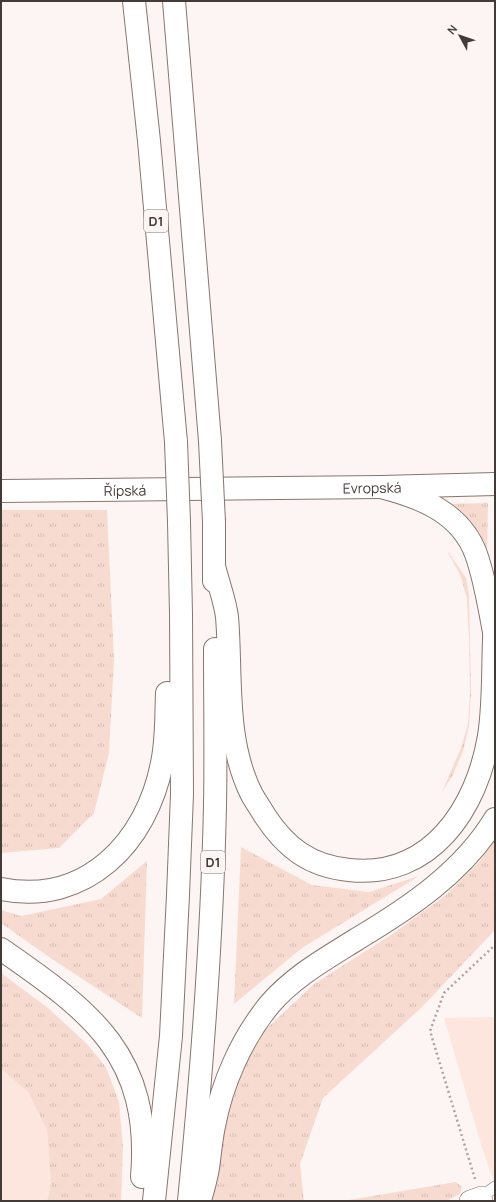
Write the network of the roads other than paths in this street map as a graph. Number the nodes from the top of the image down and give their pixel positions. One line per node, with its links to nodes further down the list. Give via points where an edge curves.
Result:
1 (134, 1): 8 (main road, D1, bridge, via 176,442)
2 (174, 1): 7 (main road, D1, bridge, via 210,441)
3 (495, 484): 4 (main road, Evropská)
4 (381, 487): 5 (main road, Evropská); 9 (main road, via 406,493 430,504 451,517 462,528 480,566)
5 (250, 488): 6 (main road, Řípská)
6 (1, 491)
7 (214, 566): 9 (main road, via 227,615 231,713 245,780 269,822 289,846 316,863 332,867 376,871 413,860 428,850 455,822 478,778 489,735); 15 (main road, D1, via 215,807 199,1091)
8 (181, 614): 11 (main road, via 167,669 162,763 154,794 138,827 128,842 103,867 87,878 70,885 33,892); 14 (main road, D1, via 182,794 178,895 171,1036)
9 (495, 626)
10 (495, 819): 16 (main road, via 480,842 427,892 373,930 309,969 270,1004 243,1045 224,1088 214,1125)
11 (1, 890)
12 (1, 949): 13 (main road, via 43,978 82,1010 113,1045 123,1062 137,1094 142,1123 144,1144)
13 (140, 1201)
14 (154, 1201)
15 (189, 1201)
16 (200, 1201)

